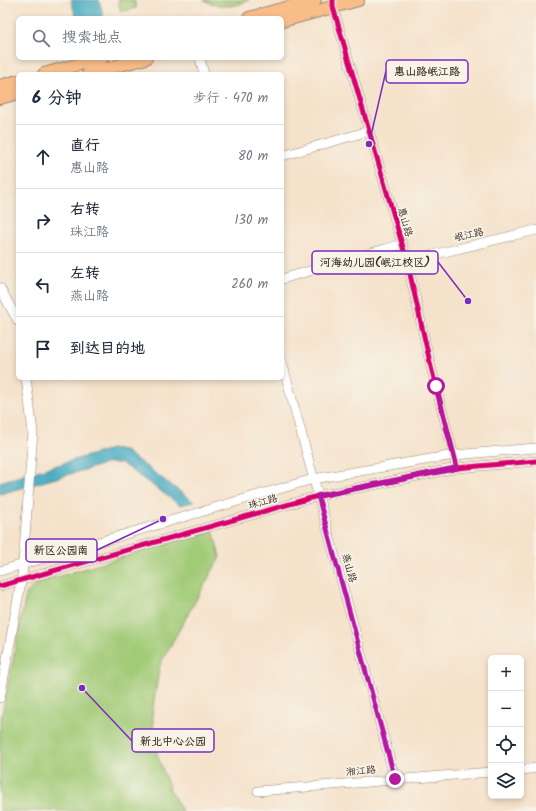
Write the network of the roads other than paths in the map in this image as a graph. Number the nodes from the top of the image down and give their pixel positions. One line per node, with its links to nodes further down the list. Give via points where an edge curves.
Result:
1 (315, 0): 4 (main road)
2 (358, 0): 3 (main road)
3 (331, 2): 5 (main road); 16 (street, 惠山路)
4 (256, 16)
5 (284, 20)
6 (95, 60): 9 (main road)
7 (139, 60): 10 (main road)
8 (200, 60): 11 (street)
9 (51, 72)
10 (95, 72)
11 (204, 72)
12 (16, 82): 13 (main road)
13 (0, 86)
14 (16, 94): 15 (main road)
15 (0, 98)
16 (369, 131): 17 (street); 19 (street, 惠山路)
17 (284, 155)
18 (536, 230): 20 (street, 岷江路)
19 (402, 244): 20 (street, 惠山路); 21 (street)
20 (407, 260): 27 (street, 惠山路)
21 (284, 278)
22 (0, 288): 23 (street)
23 (16, 317)
24 (284, 370): 30 (street, 燕山路)
25 (26, 380): 32 (street, via 33,432)
26 (536, 448): 27 (street, 珠江路)
27 (454, 455): 29 (street, 惠山路); 30 (street, 珠江路)
28 (536, 461): 29 (street, 珠江路)
29 (457, 468): 31 (street, 珠江路)
30 (313, 479): 31 (street, 燕山路); 32 (street, 珠江路)
31 (318, 496): 34 (street, 珠江路); 40 (street, 燕山路)
32 (23, 565): 33 (street, 珠江路); 34 (street)
33 (0, 571)
34 (22, 580): 35 (street, 珠江路); 36 (street)
35 (0, 586)
36 (0, 698)
37 (536, 768): 38 (street)
38 (524, 770)
39 (488, 772): 40 (street, 湘江路)
40 (395, 779): 41 (street, 湘江路)
41 (258, 791)

